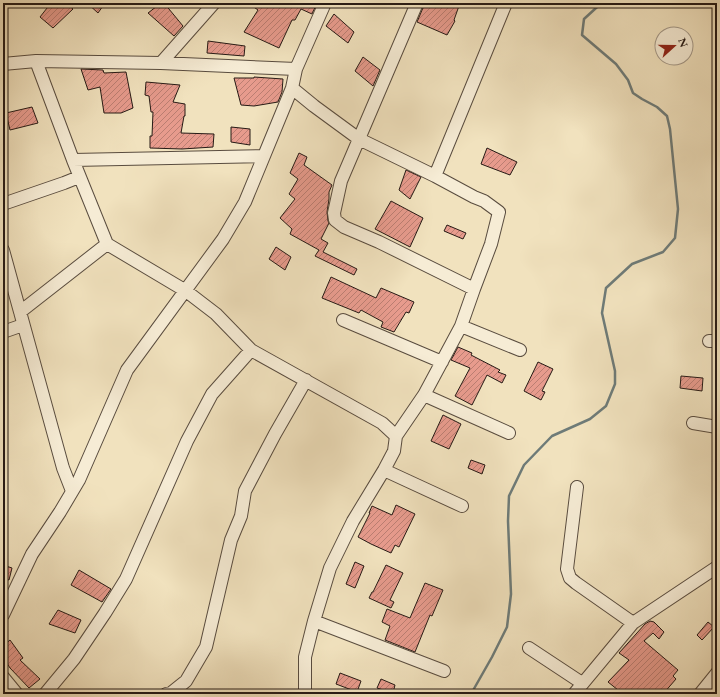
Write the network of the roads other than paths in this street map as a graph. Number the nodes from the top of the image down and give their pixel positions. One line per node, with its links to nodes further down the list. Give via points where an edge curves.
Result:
1 (325, 3): 8 (street)
2 (417, 3): 10 (street)
3 (506, 3): 13 (street)
4 (207, 5): 6 (street)
5 (36, 62): 6 (street); 7 (street); 12 (street)
6 (161, 63): 8 (street)
7 (3, 64)
8 (296, 69): 9 (street)
9 (292, 88): 10 (street); 11 (street)
10 (359, 139): 13 (street); 18 (street, via 342,181 334,213 335,220 344,227)
11 (264, 156): 12 (street); 19 (street, via 245,202 223,239)
12 (73, 160): 14 (street)
13 (435, 176): 18 (street, via 500,212)
14 (79, 177): 15 (street); 16 (street)
15 (3, 204)
16 (107, 244): 19 (street); 20 (street)
17 (3, 250): 20 (street)
18 (474, 289): 23 (street)
19 (186, 291): 25 (street, via 216,314); 36 (street, via 127,370)
20 (20, 312): 22 (street)
21 (343, 320): 27 (street)
22 (23, 324): 24 (street); 36 (street, via 63,468)
23 (461, 326): 26 (street); 27 (street)
24 (3, 332)
25 (251, 350): 28 (street); 48 (street, via 212,394 187,441 126,579 74,659)
26 (520, 350)
27 (442, 362): 29 (street)
28 (306, 380): 33 (street, via 382,423); 49 (street, via 245,491 241,516 231,540 206,646 186,682)
29 (424, 395): 32 (street); 33 (street)
30 (693, 423): 31 (street)
31 (717, 427)
32 (509, 433)
33 (396, 436): 34 (street, via 394,451)
34 (384, 470): 37 (street); 40 (street, via 353,521 330,568)
35 (577, 488): 41 (street, via 567,569 570,578)
36 (72, 491): 39 (street, via 32,554)
37 (462, 506)
38 (717, 567): 41 (street)
39 (3, 615)
40 (314, 621): 43 (street); 50 (street, via 305,657)
41 (633, 623): 46 (street)
42 (529, 648): 46 (street)
43 (444, 671)
44 (717, 673): 52 (street)
45 (3, 677): 47 (street)
46 (582, 683): 51 (street)
47 (17, 694)
48 (44, 694)
49 (170, 694)
50 (305, 694)
51 (574, 694)
52 (700, 694)

